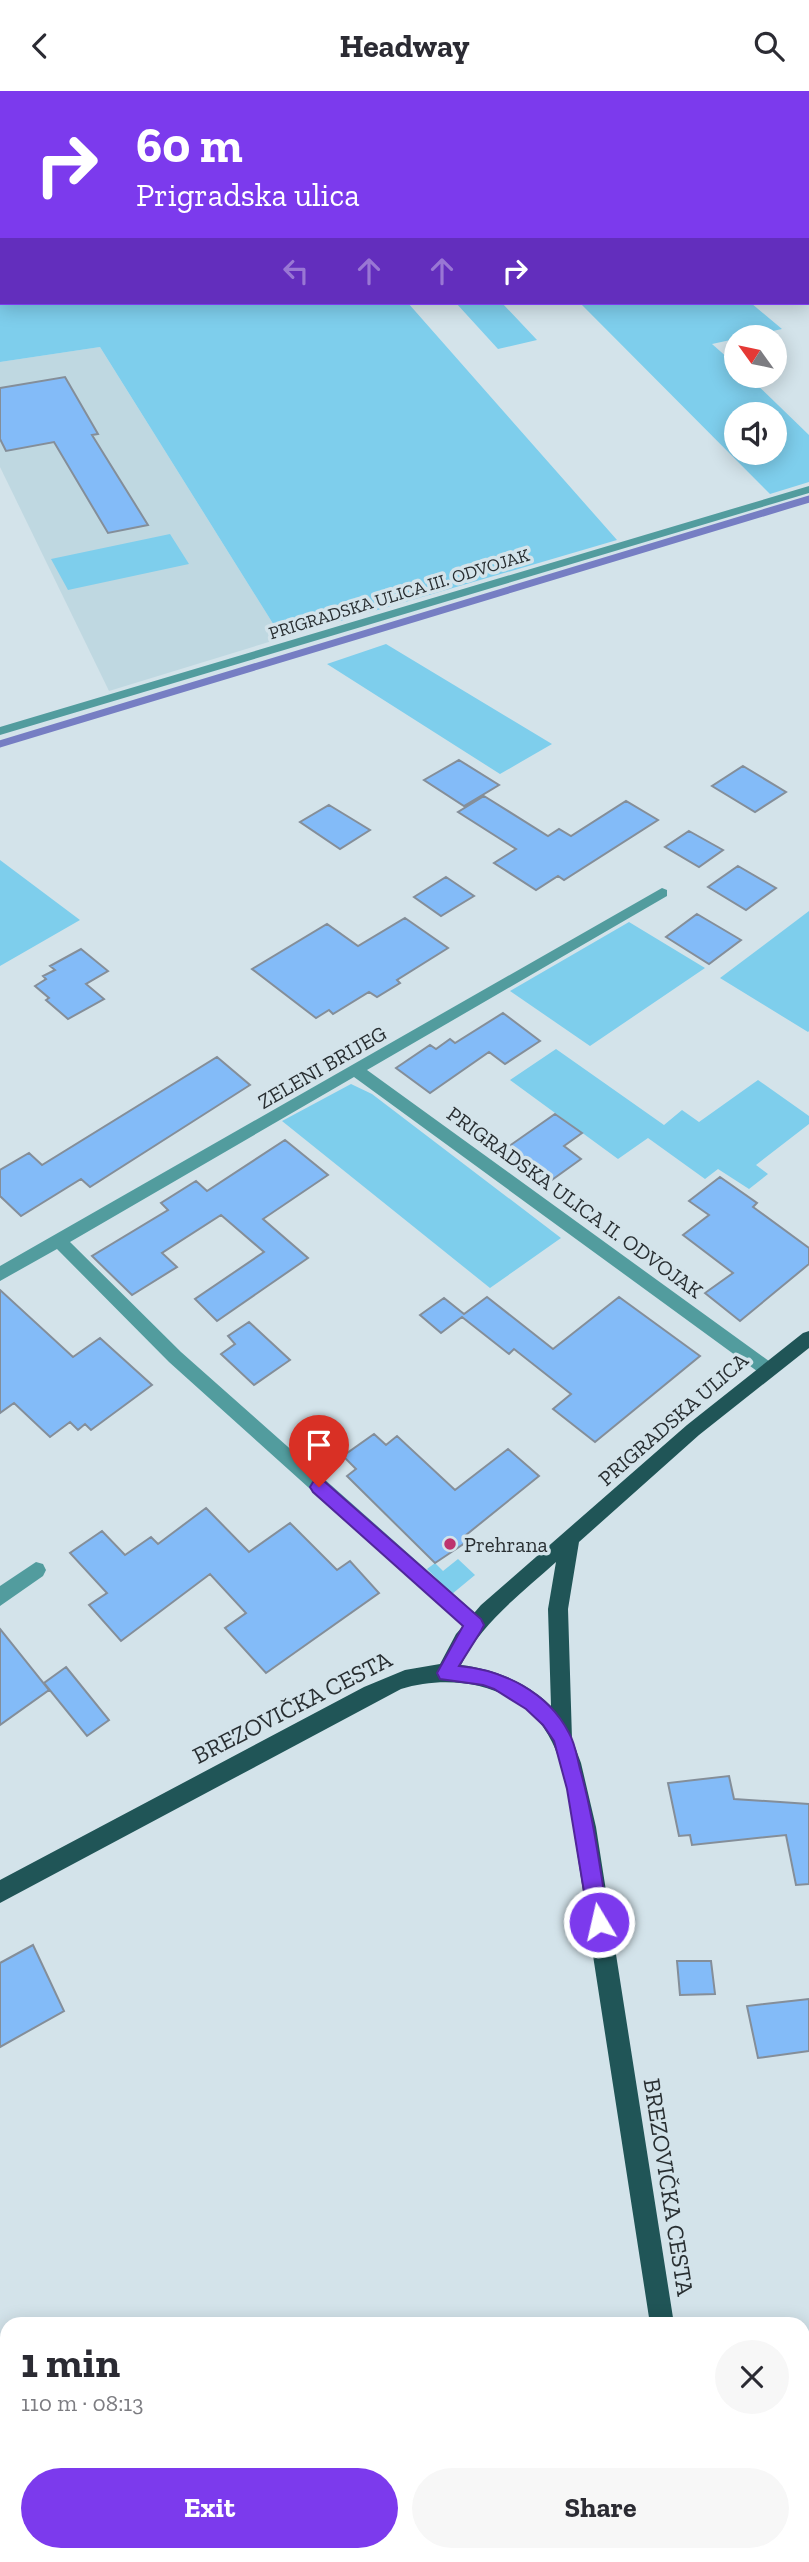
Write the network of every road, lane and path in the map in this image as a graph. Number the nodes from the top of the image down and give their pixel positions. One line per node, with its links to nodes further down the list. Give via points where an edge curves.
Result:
1 (809, 489): 2 (street, PRIGRADSKA ULICA III. ODVOJAK)
2 (0, 731)
3 (663, 893): 4 (street, ZELENI BRIJEG)
4 (357, 1071): 5 (street, ZELENI BRIJEG); 8 (street, PRIGRADSKA ULICA II. ODVOJAK)
5 (59, 1241): 6 (street, ZELENI BRIJEG); 12 (street, via 174,1357)
6 (0, 1274)
7 (809, 1338): 8 (main road, PRIGRADSKA ULICA)
8 (767, 1369): 9 (main road, PRIGRADSKA ULICA)
9 (570, 1539): 12 (main road, PRIGRADSKA ULICA); 14 (main road, via 558,1609)
10 (36, 1570): 11 (street)
11 (0, 1597)
12 (475, 1625): 13 (main road, PRIGRADSKA ULICA)
13 (446, 1673): 14 (main road, BREZOVIČKA CESTA, via 484,1676 500,1683 533,1703); 15 (main road, BREZOVIČKA CESTA, via 407,1678 352,1703)
14 (562, 1738): 16 (main road, BREZOVIČKA CESTA, via 586,1843)
15 (0, 1892)
16 (661, 2317)

